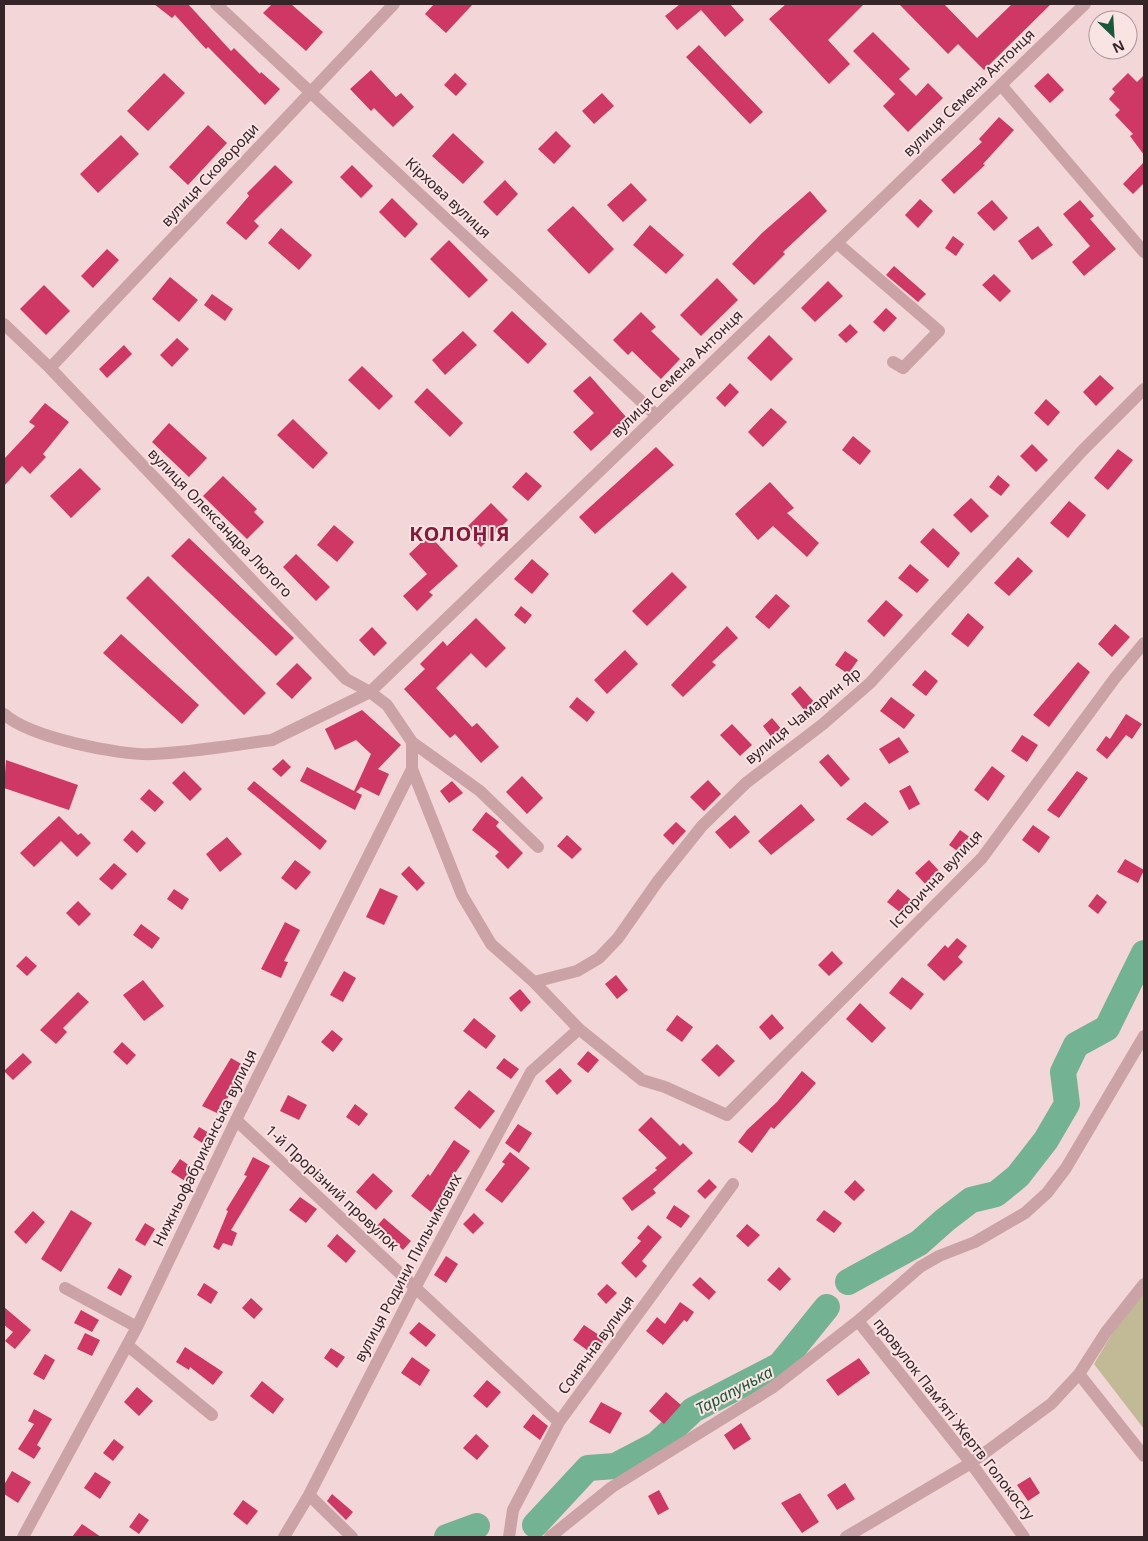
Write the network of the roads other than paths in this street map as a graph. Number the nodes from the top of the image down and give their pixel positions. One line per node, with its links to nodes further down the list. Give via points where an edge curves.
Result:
1 (216, 4): 5 (street, Кірхова вулиця)
2 (394, 4): 5 (street, вулиця Сковороди)
3 (1085, 4): 4 (street, вулиця Семена Антонця)
4 (1001, 85): 6 (street, вулиця Семена Антонця); 7 (street)
5 (310, 92): 10 (street, вулиця Сковороди); 12 (street, Кірхова вулиця)
6 (837, 243): 9 (street, via 939,331 903,368); 12 (street, вулиця Семена Антонця)
7 (1144, 252)
8 (4, 324): 10 (street, вулиця Олександра Лютого)
9 (893, 362)
10 (50, 368): 14 (street, вулиця Олександра Лютого, via 346,679)
11 (1144, 389): 19 (street, вулиця Чамарин Яр, via 1083,450 870,683 746,783 702,826 600,958 576,971)
12 (657, 416): 14 (street, вулиця Семена Антонця)
13 (1144, 643): 20 (street, Історична вулиця, via 982,858 727,1115 642,1080)
14 (370, 692): 15 (street, вулиця Семена Антонця, via 272,740 152,754 82,745 21,725); 16 (street, вулиця Олександра Лютого, via 387,705)
15 (4, 714)
16 (412, 742): 17 (street); 18 (street, вулиця Олександра Лютого, via 480,791)
17 (412, 769): 19 (street, via 462,895 491,944); 22 (street, Нижньофабриканська вулиця)
18 (538, 848)
19 (534, 982): 20 (street)
20 (579, 1029): 26 (street, вулиця Родини Пильчикових, via 531,1072)
21 (1144, 1036): 27 (street, via 1048,1193 1025,1213 998,1229 920,1267)
22 (236, 1120): 26 (street, 1-й Прорізний провулок); 28 (street, Нижньофабриканська вулиця)
23 (733, 1184): 32 (street, Сонячна вулиця)
24 (1144, 1284): 30 (street, via 1106,1332)
25 (65, 1288): 28 (street)
26 (415, 1288): 32 (street, 1-й Прорізний провулок); 35 (street, вулиця Родини Пильчикових)
27 (858, 1321): 34 (street, провулок Памʼяті Жертв Голокосту); 40 (street, via 772,1388 612,1487)
28 (137, 1327): 29 (street, Нижньофабриканська вулиця)
29 (127, 1345): 31 (street); 36 (street, Нижньофабриканська вулиця)
30 (1079, 1374): 33 (street); 34 (street, via 1051,1404)
31 (212, 1415)
32 (559, 1422): 39 (street, Сонячна вулиця, via 513,1510)
33 (1144, 1456)
34 (971, 1463): 41 (street); 42 (street, провулок Памʼяті Жертв Голокосту)
35 (309, 1495): 37 (street, вулиця Родини Пильчикових); 38 (street)
36 (23, 1537)
37 (284, 1537)
38 (352, 1537)
39 (509, 1537)
40 (550, 1537)
41 (846, 1537)
42 (1024, 1537)

